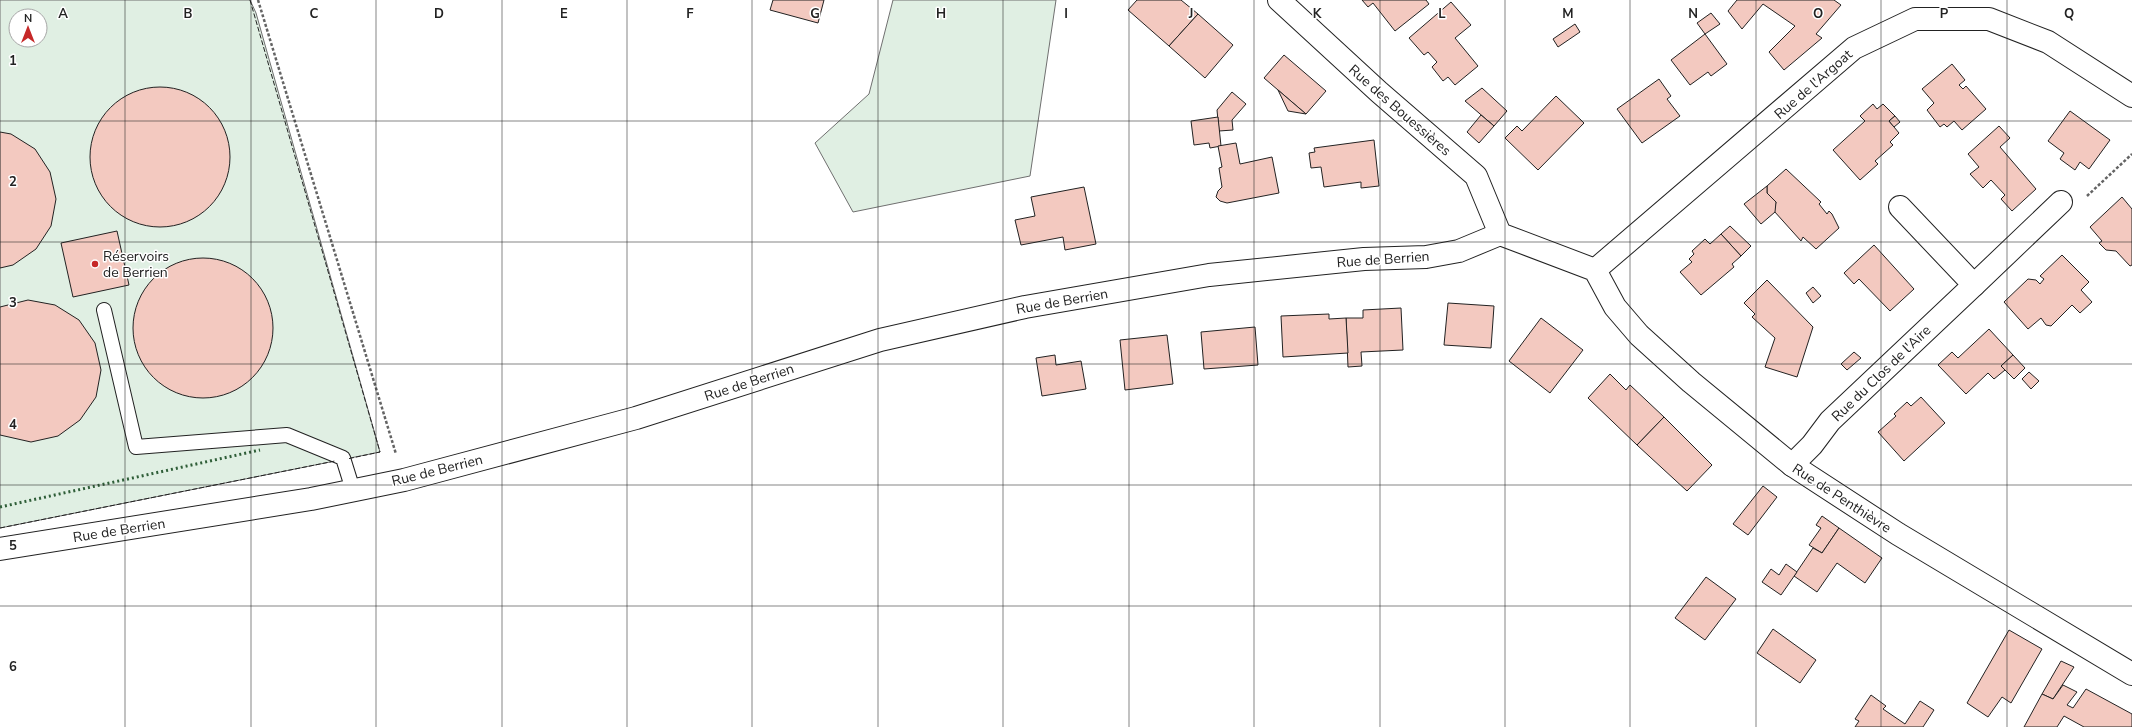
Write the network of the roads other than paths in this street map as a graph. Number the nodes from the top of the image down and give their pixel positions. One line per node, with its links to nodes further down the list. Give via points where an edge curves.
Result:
1 (1280, 0): 5 (street, Rue des Bouessières, via 1379,92 1476,176)
2 (2132, 96): 6 (street, Rue de l'Argoat, via 2048,42 1989,19 1915,19 1854,48)
3 (2061, 202): 7 (street, Rue du Clos de l'Aire)
4 (1900, 207): 7 (street)
5 (1500, 234): 6 (street); 10 (street, Rue de Berrien, via 1460,251 1426,257 1364,259 1209,275 1025,307 880,340 636,418 404,480)
6 (1595, 270): 9 (street, Rue de Penthièvre, via 1615,307 1639,335)
7 (1974, 285): 9 (street, Rue du Clos de l'Aire, via 1830,421 1812,445)
8 (104, 310): 10 (lane, via 136,447 287,435 343,458)
9 (1792, 465): 12 (street, Rue de Penthièvre, via 1898,534)
10 (353, 490): 11 (street, Rue de Berrien)
11 (0, 549)
12 (2132, 674)

